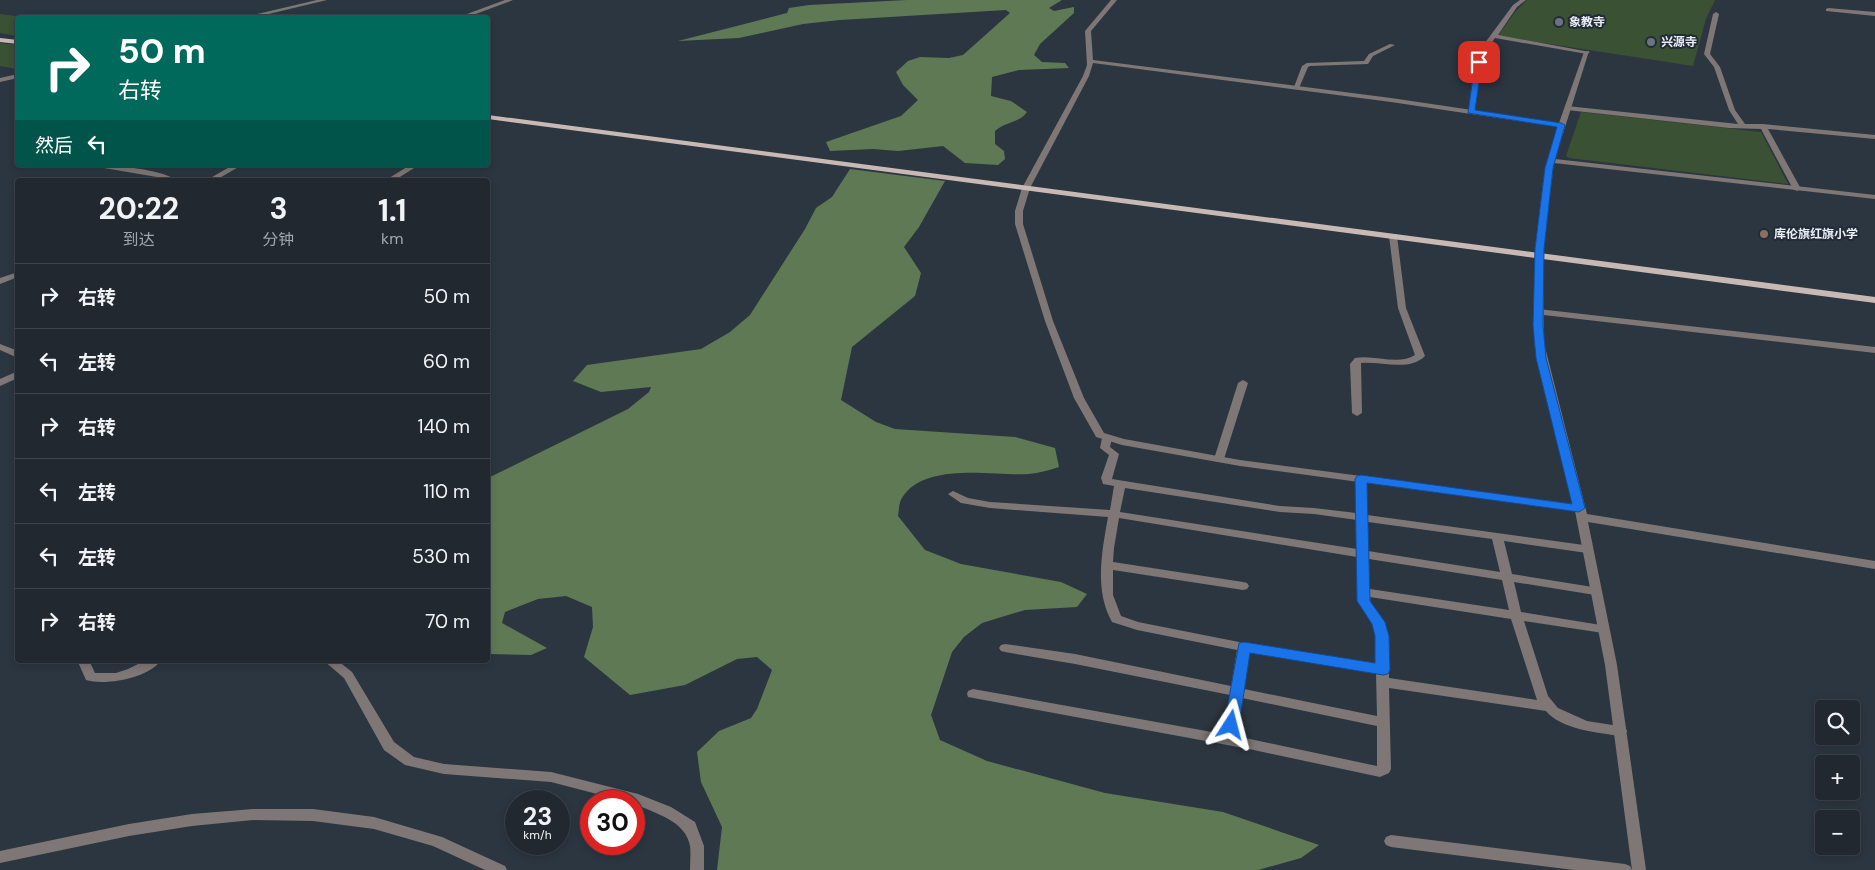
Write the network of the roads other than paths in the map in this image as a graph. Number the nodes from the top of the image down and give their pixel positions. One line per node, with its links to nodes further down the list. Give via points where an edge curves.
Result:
1 (324, 0): 10 (street)
2 (510, 0): 11 (street)
3 (1114, 0): 16 (street, via 1088,31)
4 (1523, 0): 12 (street)
5 (1863, 7): 6 (street)
6 (1875, 8)
7 (1828, 10): 9 (street)
8 (1716, 14): 25 (street, via 1707,54 1717,68 1732,110)
9 (1875, 14)
10 (256, 15)
11 (467, 15)
12 (1494, 36): 20 (street, via 1587,52); 21 (street, via 1479,55)
13 (0, 38): 14 (main road)
14 (15, 40)
15 (1392, 45): 19 (street, via 1371,56 1366,64 1309,64 1305,66)
16 (1089, 61): 19 (street); 34 (street, via 1078,91)
17 (15, 77): 18 (street)
18 (0, 80)
19 (1297, 87): 21 (street)
20 (1567, 108): 23 (street); 25 (street)
21 (1471, 112): 23 (street)
22 (490, 117): 34 (main road, via 662,142)
23 (1561, 125): 27 (street)
24 (1763, 126): 25 (street); 26 (street); 35 (street)
25 (1742, 127)
26 (1875, 137)
27 (1551, 161): 35 (street); 38 (street)
28 (110, 167): 31 (street)
29 (233, 167): 32 (street)
30 (412, 167): 33 (street)
31 (166, 178)
32 (215, 178)
33 (393, 178)
34 (1027, 185): 37 (main road); 38 (main road); 51 (street, via 1018,211 1021,235 1079,398 1100,435)
35 (1797, 189): 36 (street)
36 (1875, 197)
37 (1393, 236): 38 (main road); 50 (street, via 1402,308 1420,356 1408,362 1358,360 1355,364)
38 (1539, 252): 41 (main road); 42 (main road); 43 (street)
39 (15, 275): 40 (street)
40 (0, 281)
41 (1875, 294)
42 (1875, 300)
43 (1538, 312): 45 (street); 56 (street, via 1541,358)
44 (0, 347): 46 (street)
45 (1875, 350)
46 (15, 354)
47 (15, 376): 49 (street)
48 (1243, 383): 52 (street)
49 (0, 384)
50 (1357, 413)
51 (1107, 438): 52 (street); 54 (street, via 1105,448 1114,454 1107,482)
52 (1219, 459): 53 (street)
53 (1361, 479): 56 (street); 58 (street)
54 (1120, 484): 57 (street); 58 (street, via 1280,510)
55 (953, 494): 57 (street, via 964,501 990,505)
56 (1580, 513): 60 (street); 63 (street)
57 (1114, 514): 61 (street); 62 (street)
58 (1362, 518): 59 (street); 61 (street)
59 (1497, 537): 60 (street); 64 (street)
60 (1587, 549): 66 (street)
61 (1363, 554): 64 (street); 67 (street)
62 (1108, 565): 65 (street); 70 (street, via 1107,595 1116,619)
63 (1875, 565)
64 (1507, 576): 66 (street); 68 (street)
65 (1243, 586)
66 (1595, 590): 69 (street)
67 (1363, 592): 68 (street); 75 (street, via 1364,601 1378,622 1382,636)
68 (1517, 616): 69 (street); 78 (street, via 1542,698)
69 (1603, 629): 80 (street)
70 (1244, 647): 75 (street); 76 (street)
71 (1005, 648): 76 (street, via 1075,659)
72 (84, 663): 73 (street, via 90,677 98,679 132,673)
73 (150, 663)
74 (334, 663): 85 (street, via 348,675 389,746 410,761 444,769 551,777 633,798 666,811 690,826 697,846)
75 (1383, 676): 78 (street); 79 (street)
76 (1236, 693): 79 (street); 81 (street)
77 (973, 694): 81 (street)
78 (1550, 707): 80 (street, via 1586,726)
79 (1383, 722): 81 (street, via 1384,769 1380,772)
80 (1620, 731): 87 (street)
81 (1229, 740)
82 (1391, 841): 86 (street)
83 (0, 857): 84 (street, via 191,818 283,813 321,814 405,830 441,842)
84 (500, 870)
85 (697, 870)
86 (1625, 870)
87 (1639, 870)

